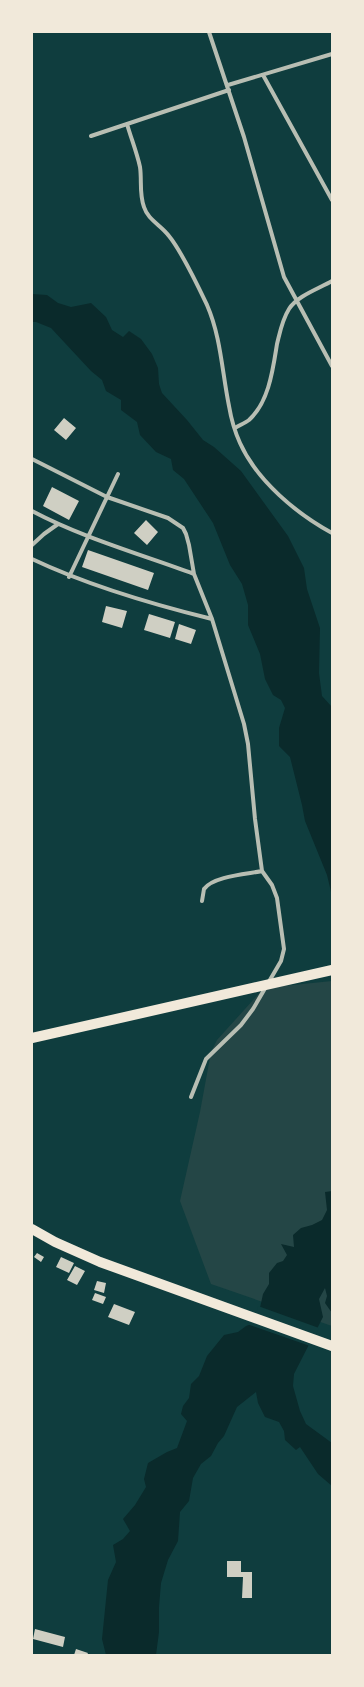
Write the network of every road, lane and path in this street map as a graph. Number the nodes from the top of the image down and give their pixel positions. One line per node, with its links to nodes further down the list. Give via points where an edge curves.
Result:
1 (209, 32): 4 (street)
2 (332, 54): 3 (street)
3 (263, 75): 4 (street); 8 (street)
4 (228, 85): 5 (street)
5 (230, 90): 6 (street); 10 (street, via 277,256)
6 (127, 124): 7 (street); 12 (street, via 140,168 144,208 170,236 207,307 220,354)
7 (91, 136)
8 (332, 200)
9 (332, 281): 10 (street)
10 (296, 301): 11 (street); 12 (street, via 281,326 268,386 258,410)
11 (332, 366)
12 (235, 428): 18 (street, via 248,457 275,490 293,508)
13 (32, 459): 15 (street)
14 (118, 474): 15 (street)
15 (107, 497): 19 (street); 22 (street, via 168,518 178,524 186,534)
16 (32, 511): 17 (street)
17 (58, 524): 19 (street); 20 (street)
18 (332, 534)
19 (88, 536): 22 (street); 23 (street)
20 (32, 545)
21 (32, 559): 23 (street)
22 (194, 574): 24 (street)
23 (69, 576): 24 (street)
24 (212, 619): 25 (street, via 238,702 248,744)
25 (262, 871): 26 (street, via 213,881 204,889); 29 (street, via 277,898 284,949 281,961 241,1026 206,1059)
26 (202, 900)
27 (332, 970): 28 (main road)
28 (32, 1038)
29 (191, 1097)
30 (32, 1229): 31 (main road, via 100,1262)
31 (332, 1346)

